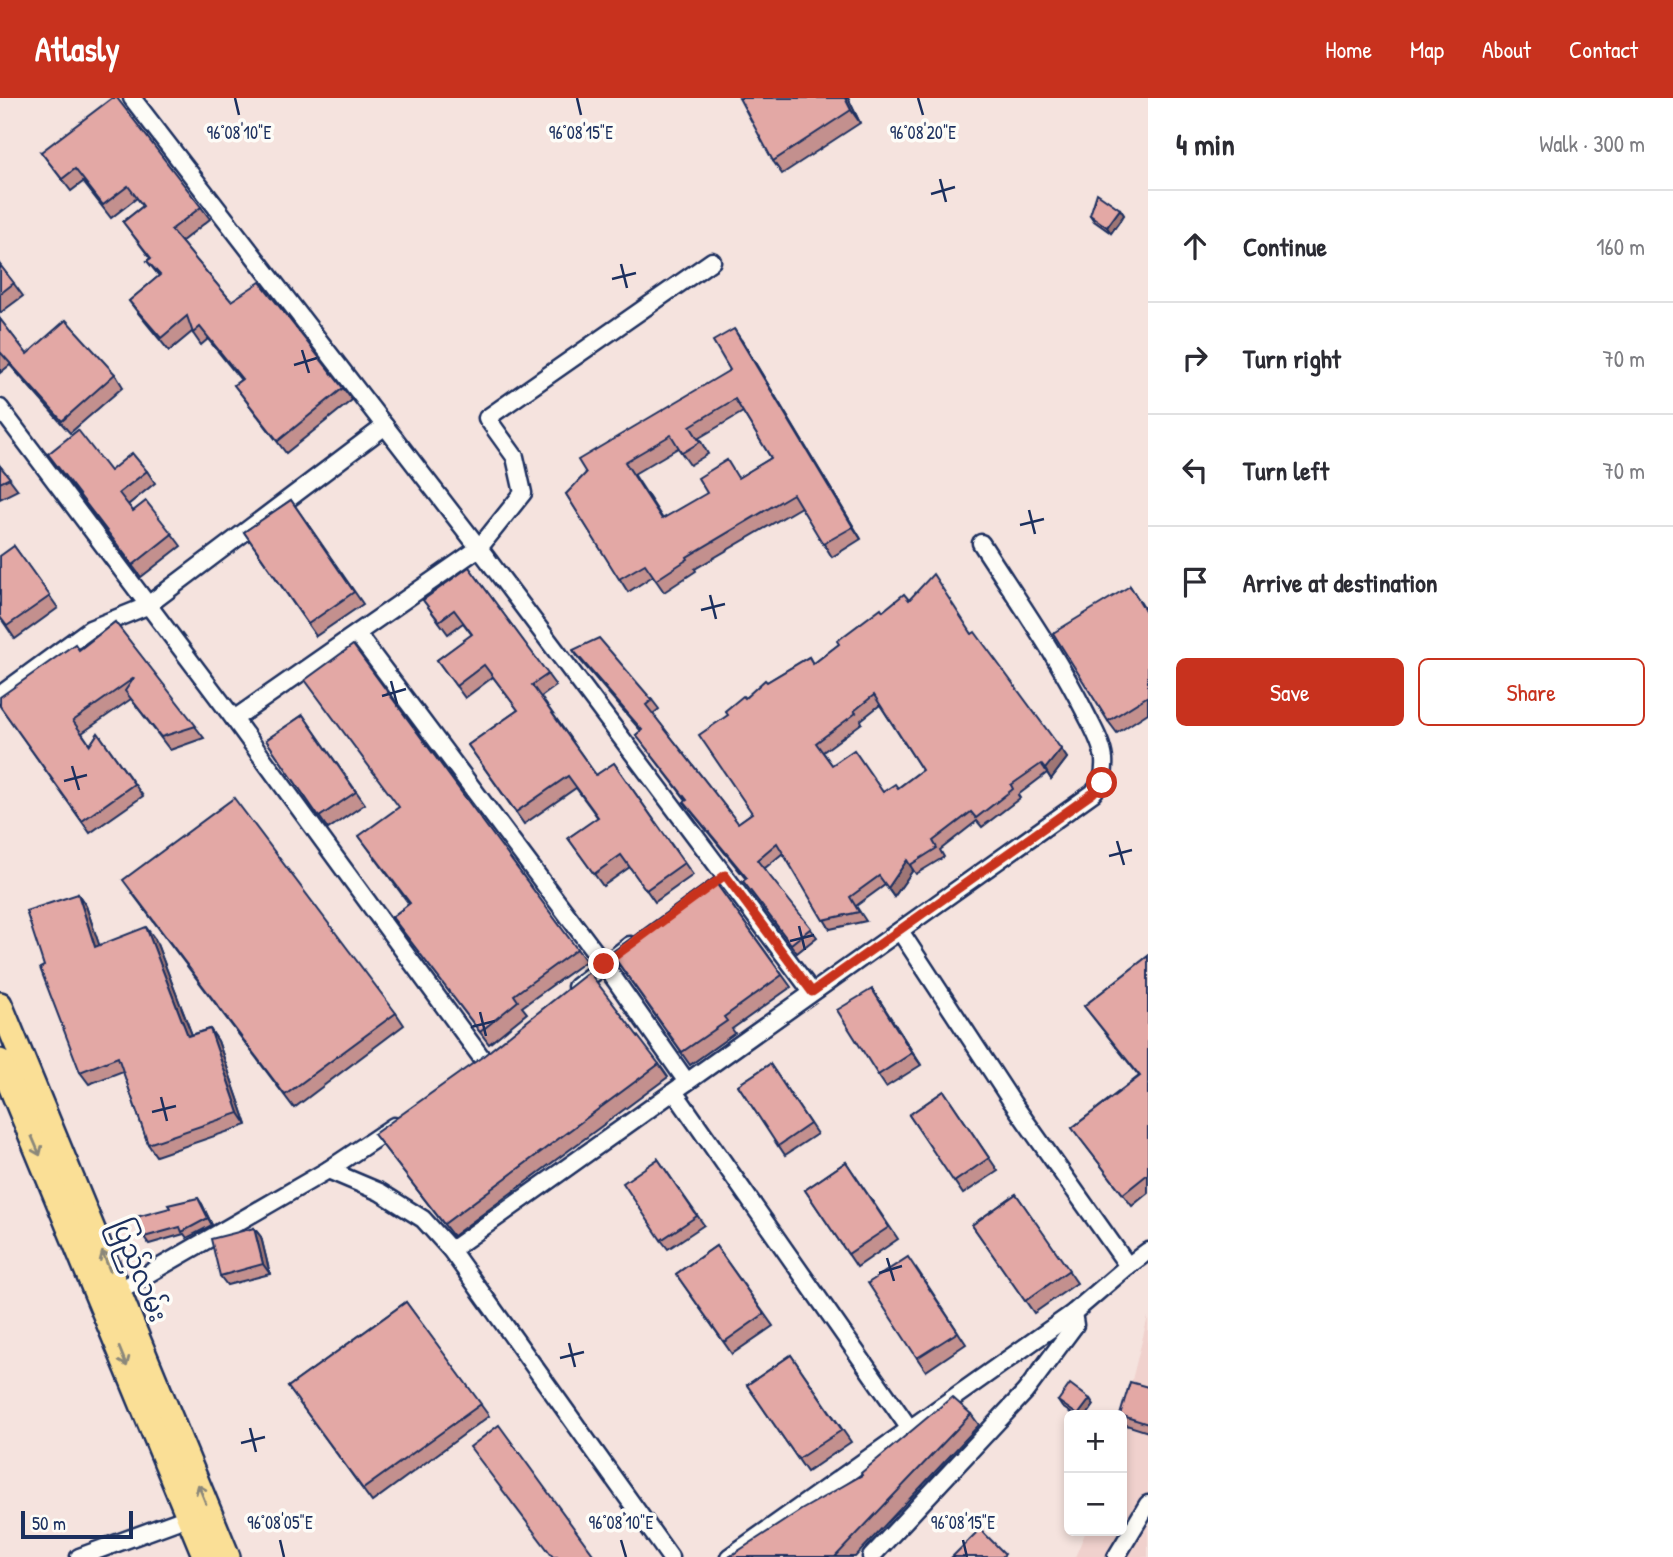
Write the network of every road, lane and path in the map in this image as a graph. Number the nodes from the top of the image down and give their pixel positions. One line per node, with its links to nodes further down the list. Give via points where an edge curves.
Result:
1 (132, 98): 4 (lane)
2 (712, 261): 6 (lane, via 487,418 515,457 523,493)
3 (0, 408): 7 (lane)
4 (385, 426): 6 (lane); 7 (lane)
5 (981, 543): 11 (lane, via 1071,683 1100,743 1102,783)
6 (479, 548): 8 (lane); 14 (lane, via 720,879)
7 (148, 605): 9 (lane, via 90,629); 10 (lane)
8 (357, 634): 10 (lane); 13 (lane)
9 (0, 695)
10 (234, 719): 18 (lane)
11 (900, 931): 14 (lane); 25 (lane, via 1012,1102)
12 (648, 932): 13 (lane)
13 (604, 964): 15 (lane); 19 (lane)
14 (812, 992): 19 (lane)
15 (564, 996)
16 (0, 1004): 20 (highway, ပြည်လမ်း)
17 (0, 1061): 20 (highway, ပြည်လမ်း)
18 (484, 1061)
19 (681, 1087): 23 (lane); 28 (lane)
20 (17, 1096): 26 (highway, ပြည်လမ်း)
21 (411, 1115): 22 (lane)
22 (328, 1170): 23 (lane, via 380,1192 423,1219); 26 (lane)
23 (451, 1250): 34 (lane)
24 (1148, 1251): 25 (lane)
25 (1128, 1266): 27 (lane)
26 (110, 1296): 30 (highway, ပြည်လမ်း, one-way to 30); 33 (highway, ပြည်လမ်း, one-way to 26)
27 (1073, 1313): 28 (lane); 36 (lane, via 1075,1325 1025,1392)
28 (910, 1429): 35 (lane)
29 (1148, 1504): 37 (lane)
30 (188, 1517): 31 (lane); 32 (highway, ပြည်လမ်း)
31 (79, 1557)
32 (205, 1557)
33 (228, 1557)
34 (670, 1557)
35 (730, 1557)
36 (871, 1557)
37 (1116, 1557)

